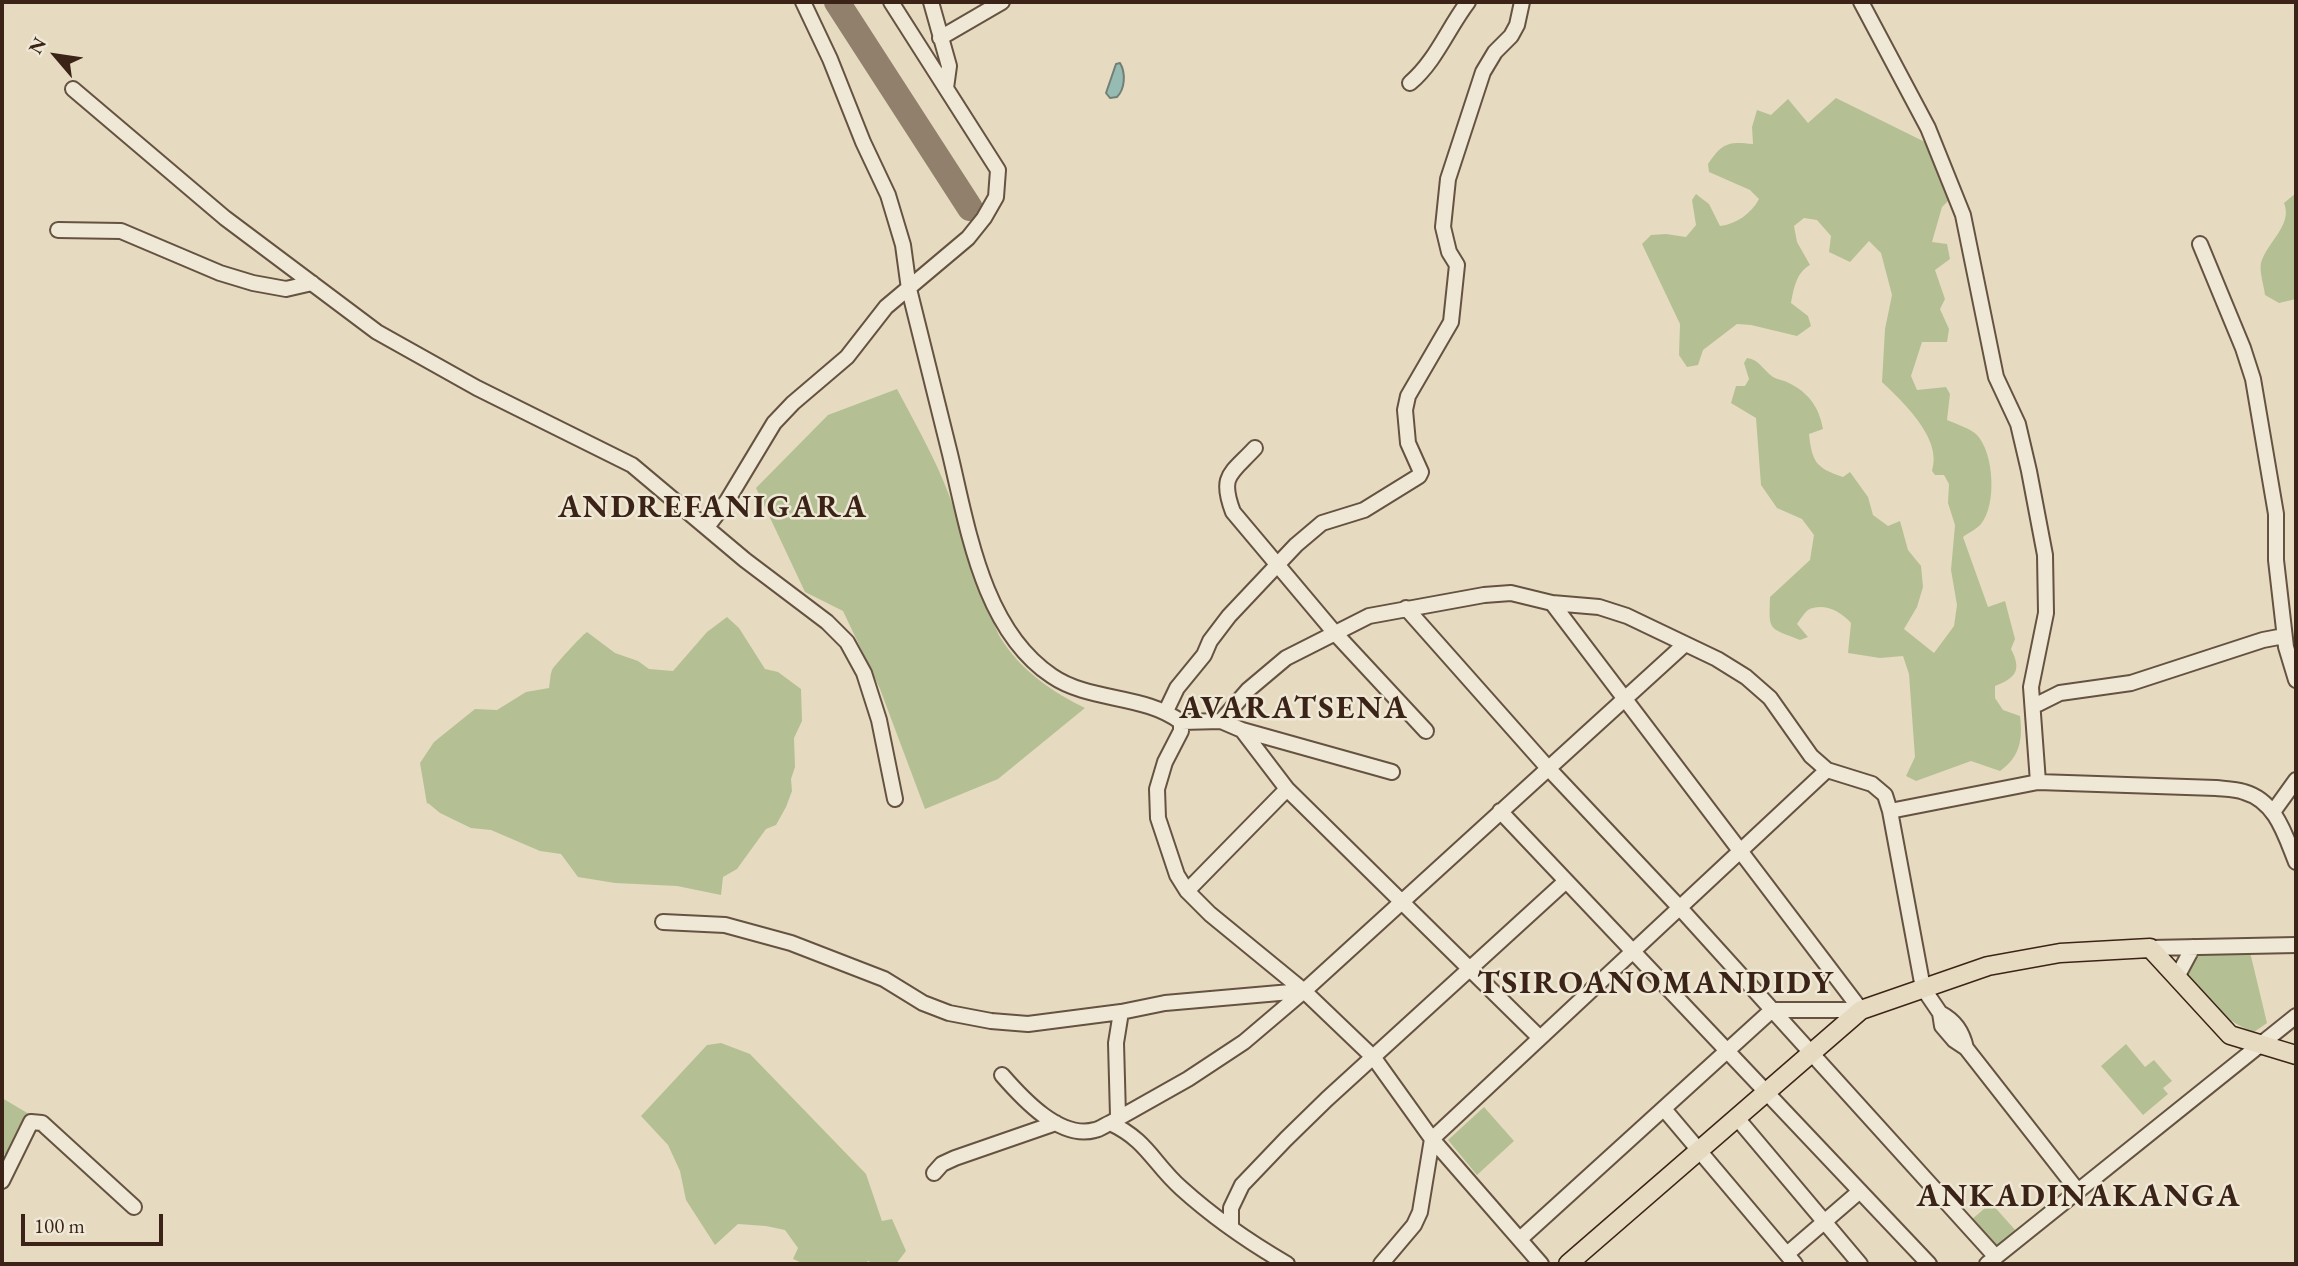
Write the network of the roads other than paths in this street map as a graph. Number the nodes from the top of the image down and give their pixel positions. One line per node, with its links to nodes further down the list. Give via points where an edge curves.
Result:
1 (803, 2): 15 (street, via 888,195 903,245)
2 (891, 2): 10 (street)
3 (931, 2): 8 (street)
4 (1002, 2): 8 (street)
5 (1468, 2): 9 (street, via 1430,62)
6 (1522, 2): 18 (street, via 1517,25 1483,72 1448,179 1443,227 1457,265 1451,322 1408,396 1405,410 1408,443 1421,472 1364,510 1322,523)
7 (1861, 2): 36 (street, via 1928,128 1963,215 1996,377 2018,424 2029,471 2045,555 2046,613 2031,687)
8 (940, 38): 10 (street, via 949,66)
9 (1410, 83)
10 (946, 88): 15 (street, via 998,170 996,197 968,239)
11 (73, 89): 14 (street, via 225,218)
12 (58, 230): 14 (street, via 121,231 253,284 286,289)
13 (2200, 244): 22 (street, via 2253,379 2276,514)
14 (312, 283): 17 (street, via 377,331 477,388 632,465)
15 (909, 289): 17 (street, via 886,307 846,357 774,424); 27 (street, via 978,566 1009,632 1053,677)
16 (1255, 448): 18 (street, via 1227,478 1226,492 1233,512)
17 (707, 527): 38 (street, via 847,642 879,720)
18 (1277, 565): 21 (street); 27 (street, via 1228,616)
19 (1552, 603): 20 (street, via 1511,593); 23 (street, via 1599,607); 25 (street)
20 (1406, 608): 21 (street, via 1369,616); 32 (street)
21 (1334, 632): 28 (street, via 1286,658); 31 (street)
22 (2284, 636): 24 (street); 26 (street, via 2131,683 2060,693)
23 (1685, 644): 25 (street); 33 (street, via 1746,677 1770,698 1811,756)
24 (2296, 680)
25 (1624, 699): 32 (street); 42 (street)
26 (2038, 704)
27 (1166, 711): 29 (street)
28 (1221, 721): 29 (street); 30 (street)
29 (1181, 722): 45 (street, via 1157,789 1158,818 1177,876)
30 (1242, 730): 34 (street); 37 (street)
31 (1426, 731)
32 (1548, 768): 39 (street); 47 (street)
33 (1827, 770): 40 (street, via 1872,784 1885,795); 42 (street)
34 (1392, 772)
35 (2296, 780): 41 (street)
36 (2038, 782): 40 (street); 41 (street, via 2244,791)
37 (1287, 789): 45 (street); 46 (street)
38 (895, 799)
39 (1500, 811): 44 (street); 46 (street)
40 (1890, 811): 55 (street)
41 (2273, 812): 43 (street)
42 (1741, 851): 47 (street); 58 (street)
43 (2296, 862)
44 (1566, 881): 52 (street); 53 (street)
45 (1187, 891): 56 (street)
46 (1402, 902): 53 (street); 56 (street)
47 (1680, 908): 52 (street); 57 (street)
48 (663, 922): 59 (street, via 725,925 792,943 884,979 950,1013 1028,1024)
49 (2296, 945): 50 (street)
50 (2193, 947): 51 (street); 54 (street)
51 (2150, 948): 54 (main road); 55 (main road, via 2024,958)
52 (1634, 951): 61 (street); 63 (street)
53 (1471, 970): 61 (street); 66 (street)
54 (2176, 977): 62 (main road, via 2230,1035)
55 (1923, 988): 58 (main road); 78 (street, via 1940,1013 1942,1026 1966,1048)
56 (1304, 991): 59 (street, via 1164,1003); 66 (street); 71 (street, via 1244,1042)
57 (1772, 1010): 58 (street); 63 (street); 64 (street)
58 (1861, 1010): 64 (main road)
59 (1121, 1013): 71 (street)
60 (2296, 1016): 62 (street)
61 (1540, 1038): 73 (street)
62 (2260, 1044): 65 (main road); 78 (street)
63 (1727, 1051): 68 (street); 69 (street)
64 (1811, 1054): 68 (main road); 84 (street)
65 (2296, 1055)
66 (1374, 1058): 73 (street); 81 (street, via 1242,1185 1231,1208)
67 (1002, 1075): 72 (street, via 1025,1101)
68 (1766, 1093): 70 (main road); 77 (street)
69 (1664, 1109): 74 (street); 82 (street)
70 (1737, 1118): 74 (main road); 80 (street)
71 (1114, 1119): 72 (street, via 1094,1130 1077,1131); 81 (street, via 1137,1138 1178,1186)
72 (1056, 1123): 75 (street, via 955,1158)
73 (1432, 1139): 82 (street); 86 (street, via 1420,1212)
74 (1700, 1150): 83 (street); 88 (main road)
75 (934, 1173)
76 (2, 1181): 79 (street, via 31,1122 42,1123)
77 (1860, 1191): 80 (street); 90 (street)
78 (2078, 1191): 84 (street)
79 (134, 1207)
80 (1825, 1222): 83 (street); 89 (street)
81 (1231, 1228): 85 (street)
82 (1520, 1239): 87 (street)
83 (1791, 1259)
84 (1992, 1261)
85 (1287, 1264)
86 (1381, 1264)
87 (1541, 1264)
88 (1568, 1264)
89 (1860, 1264)
90 (1929, 1264)

